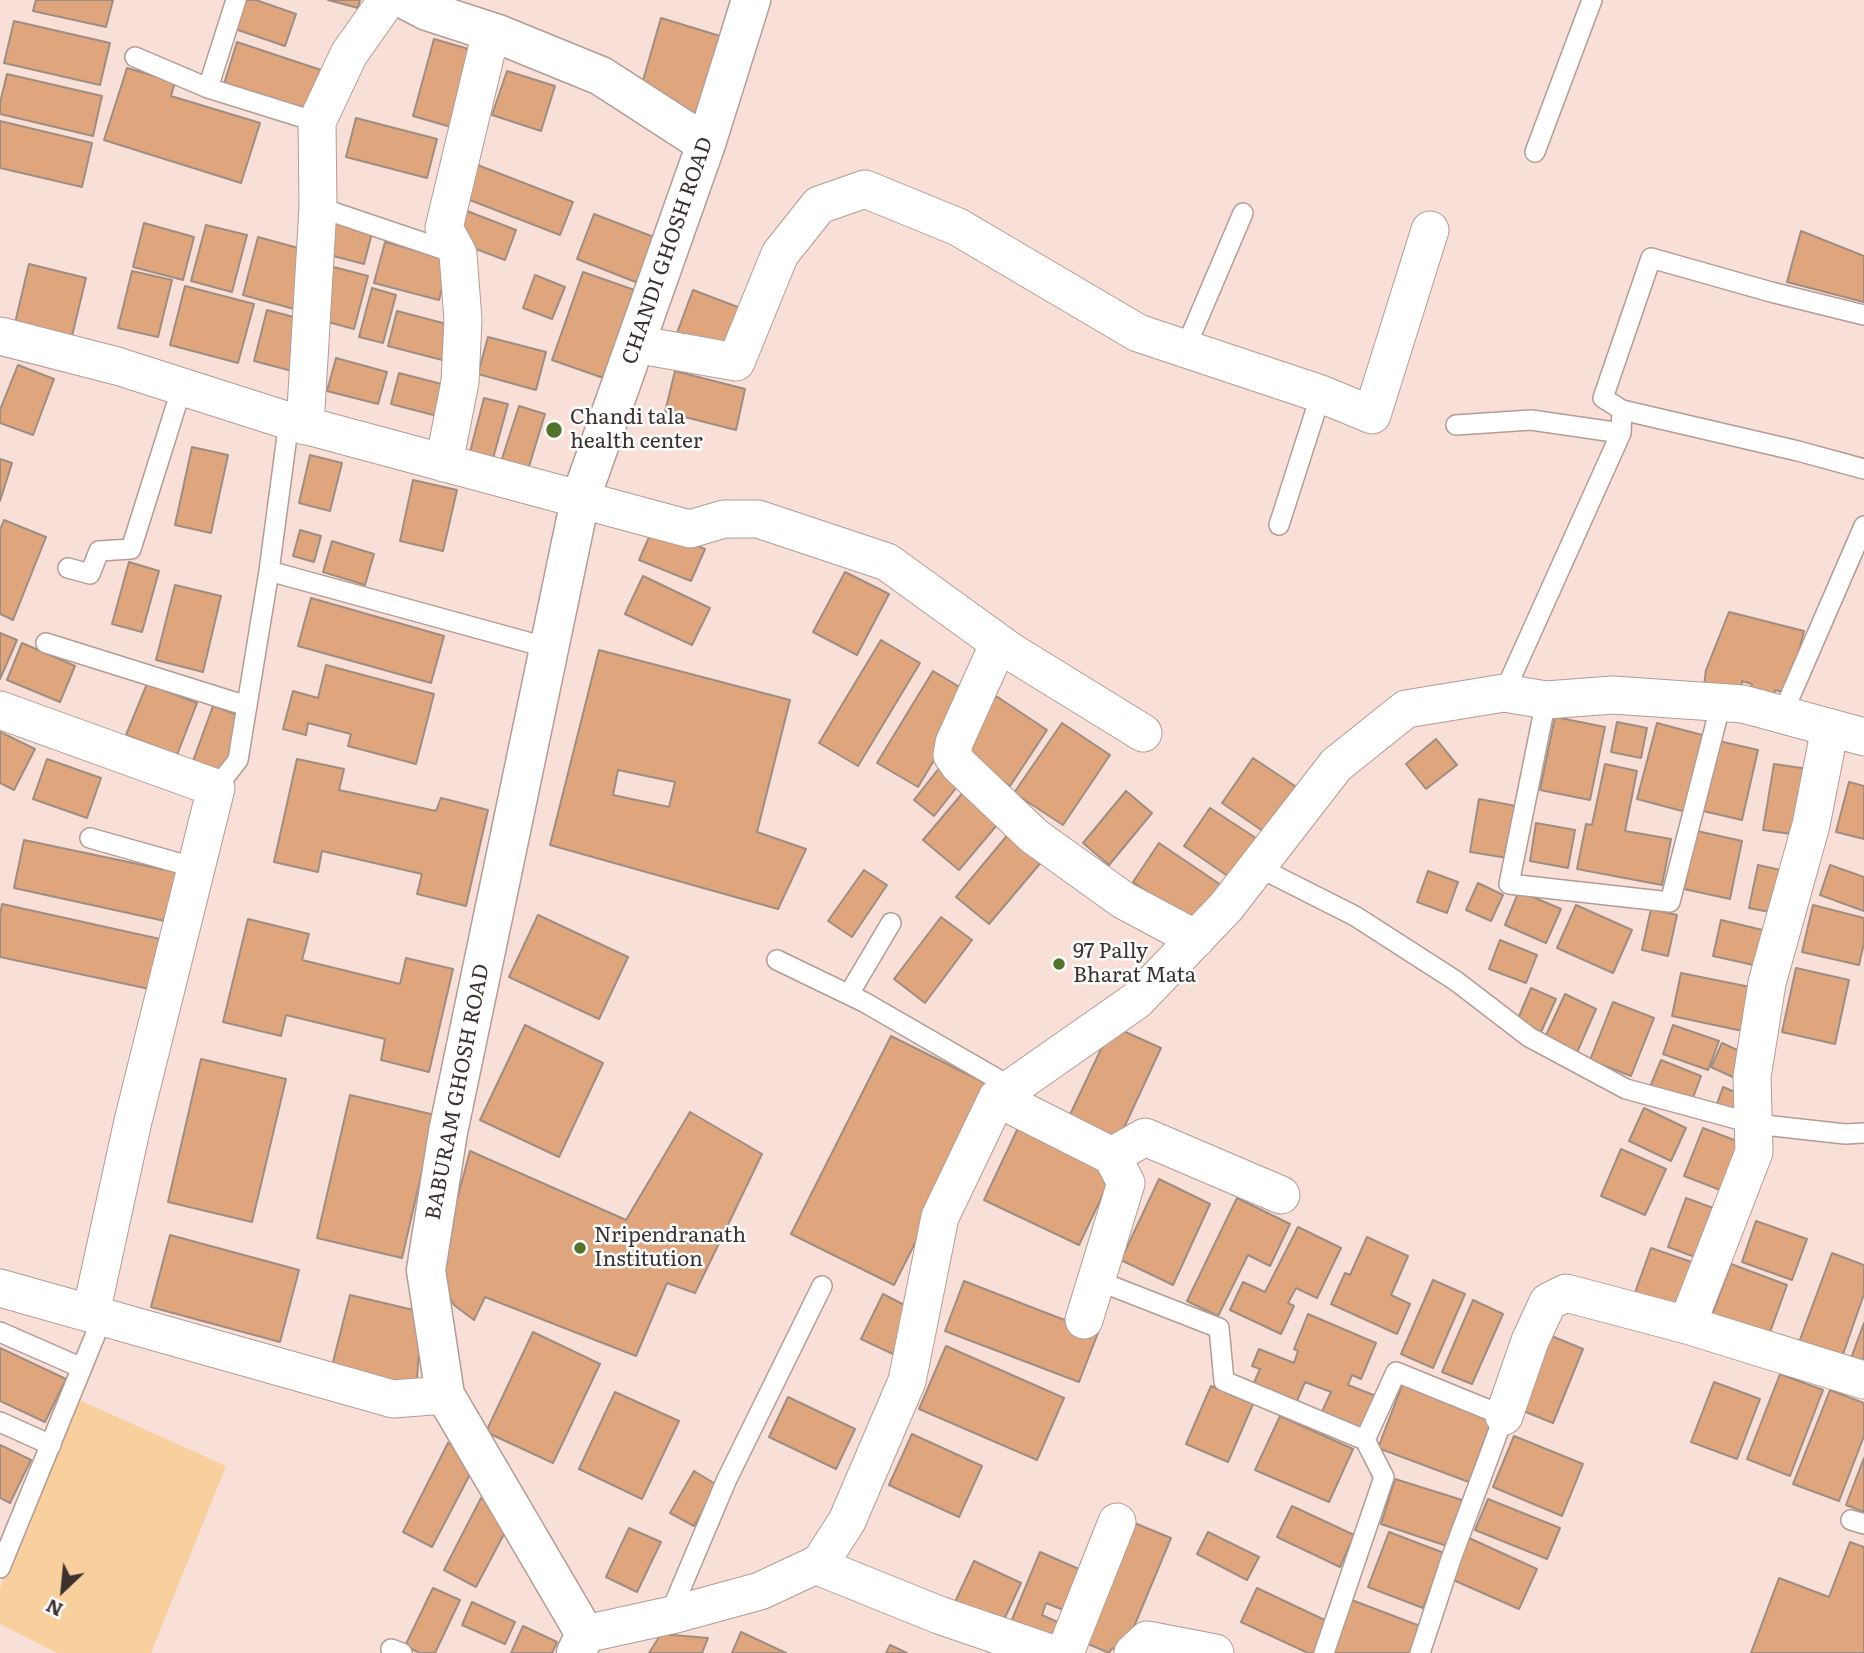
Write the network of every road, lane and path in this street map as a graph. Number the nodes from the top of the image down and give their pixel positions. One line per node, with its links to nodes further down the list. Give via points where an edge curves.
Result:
1 (236, 0): 8 (lane)
2 (387, 0): 9 (street, via 349,54)
3 (406, 0): 6 (street)
4 (751, 0): 10 (street, CHANDI GHOSH ROAD)
5 (1592, 0): 11 (lane)
6 (491, 32): 10 (street, via 601,76); 15 (street, via 444,228)
7 (135, 57): 8 (lane)
8 (208, 88): 9 (lane)
9 (317, 122): 12 (street)
10 (706, 144): 18 (street, CHANDI GHOSH ROAD)
11 (1535, 152)
12 (318, 207): 15 (lane); 23 (street)
13 (1242, 213): 19 (lane)
14 (1430, 230): 21 (street, via 1373,415)
15 (458, 254): 26 (street, via 463,320 460,382)
16 (1864, 315): 22 (lane, via 1651,258 1603,398)
17 (0, 336): 20 (street)
18 (635, 344): 19 (street, via 736,362 780,254 819,205 864,189 958,227 1139,333); 28 (street, CHANDI GHOSH ROAD)
19 (1185, 349): 21 (street)
20 (182, 387): 23 (street); 31 (lane, via 131,549 99,551 90,574)
21 (1321, 394): 29 (lane)
22 (1622, 410): 25 (lane); 27 (lane)
23 (297, 423): 26 (street); 32 (lane)
24 (1456, 425): 25 (lane, via 1531,420)
25 (1621, 433): 36 (lane)
26 (444, 463): 28 (street)
27 (1864, 469)
28 (580, 500): 34 (street, via 690,529 724,519 758,519 887,562); 35 (street, BABURAM GHOSH ROAD)
29 (1279, 525)
30 (1864, 526): 41 (lane)
31 (68, 568)
32 (269, 571): 35 (lane); 39 (lane)
33 (46, 643): 39 (lane)
34 (999, 643): 42 (street); 49 (street, via 952,755 1034,836 1123,900)
35 (548, 648): 66 (street, BABURAM GHOSH ROAD, via 448,1132 426,1270)
36 (1503, 693): 37 (street); 46 (street, via 1406,709 1336,765)
37 (1546, 700): 38 (street, via 1613,695); 38 (lane, via 1509,884 1670,902)
38 (1721, 703): 41 (street)
39 (247, 706): 44 (lane, via 238,760)
40 (0, 710): 44 (street)
41 (1782, 715): 43 (street)
42 (1143, 733)
43 (1847, 733): 53 (street, via 1811,825 1767,983 1752,1077)
44 (216, 788): 47 (street)
45 (90, 838): 47 (lane)
46 (1258, 867): 49 (street); 53 (lane, via 1354,916 1456,981 1529,1037 1626,1089)
47 (196, 868): 60 (street, via 132,1121)
48 (891, 923): 51 (lane)
49 (1196, 939): 52 (street, via 1137,1000)
50 (776, 960): 51 (lane)
51 (849, 994): 52 (lane)
52 (1005, 1093): 55 (street); 73 (street, via 940,1217 907,1381 847,1521)
53 (1755, 1124): 54 (lane); 62 (street, via 1754,1152)
54 (1864, 1133)
55 (1112, 1156): 56 (street, via 1145,1137); 57 (street, via 1126,1183)
56 (1281, 1195)
57 (1096, 1280): 61 (street); 69 (lane, via 1219,1328 1224,1381)
58 (822, 1286): 75 (lane, via 727,1479)
59 (0, 1288): 60 (street)
60 (97, 1315): 64 (lane); 66 (street, via 393,1399)
61 (1084, 1320)
62 (1687, 1325): 65 (street); 67 (street, via 1566,1293 1548,1302)
63 (0, 1332): 64 (lane)
64 (82, 1368): 70 (lane)
65 (1864, 1380)
66 (444, 1395): 76 (street, BABURAM GHOSH ROAD)
67 (1504, 1416): 69 (lane, via 1396,1372); 82 (lane)
68 (0, 1422): 70 (lane)
69 (1365, 1440): 81 (lane, via 1384,1477)
70 (51, 1445): 72 (lane)
71 (1117, 1522): 78 (street)
72 (7, 1532): 74 (lane)
73 (815, 1565): 75 (street, via 760,1591); 77 (street)
74 (0, 1568)
75 (669, 1616): 76 (street)
76 (580, 1643)
77 (1050, 1653)
78 (1065, 1653)
79 (1133, 1653): 80 (street, via 1147,1640)
80 (1215, 1653)
81 (1324, 1653)
82 (1420, 1653)

